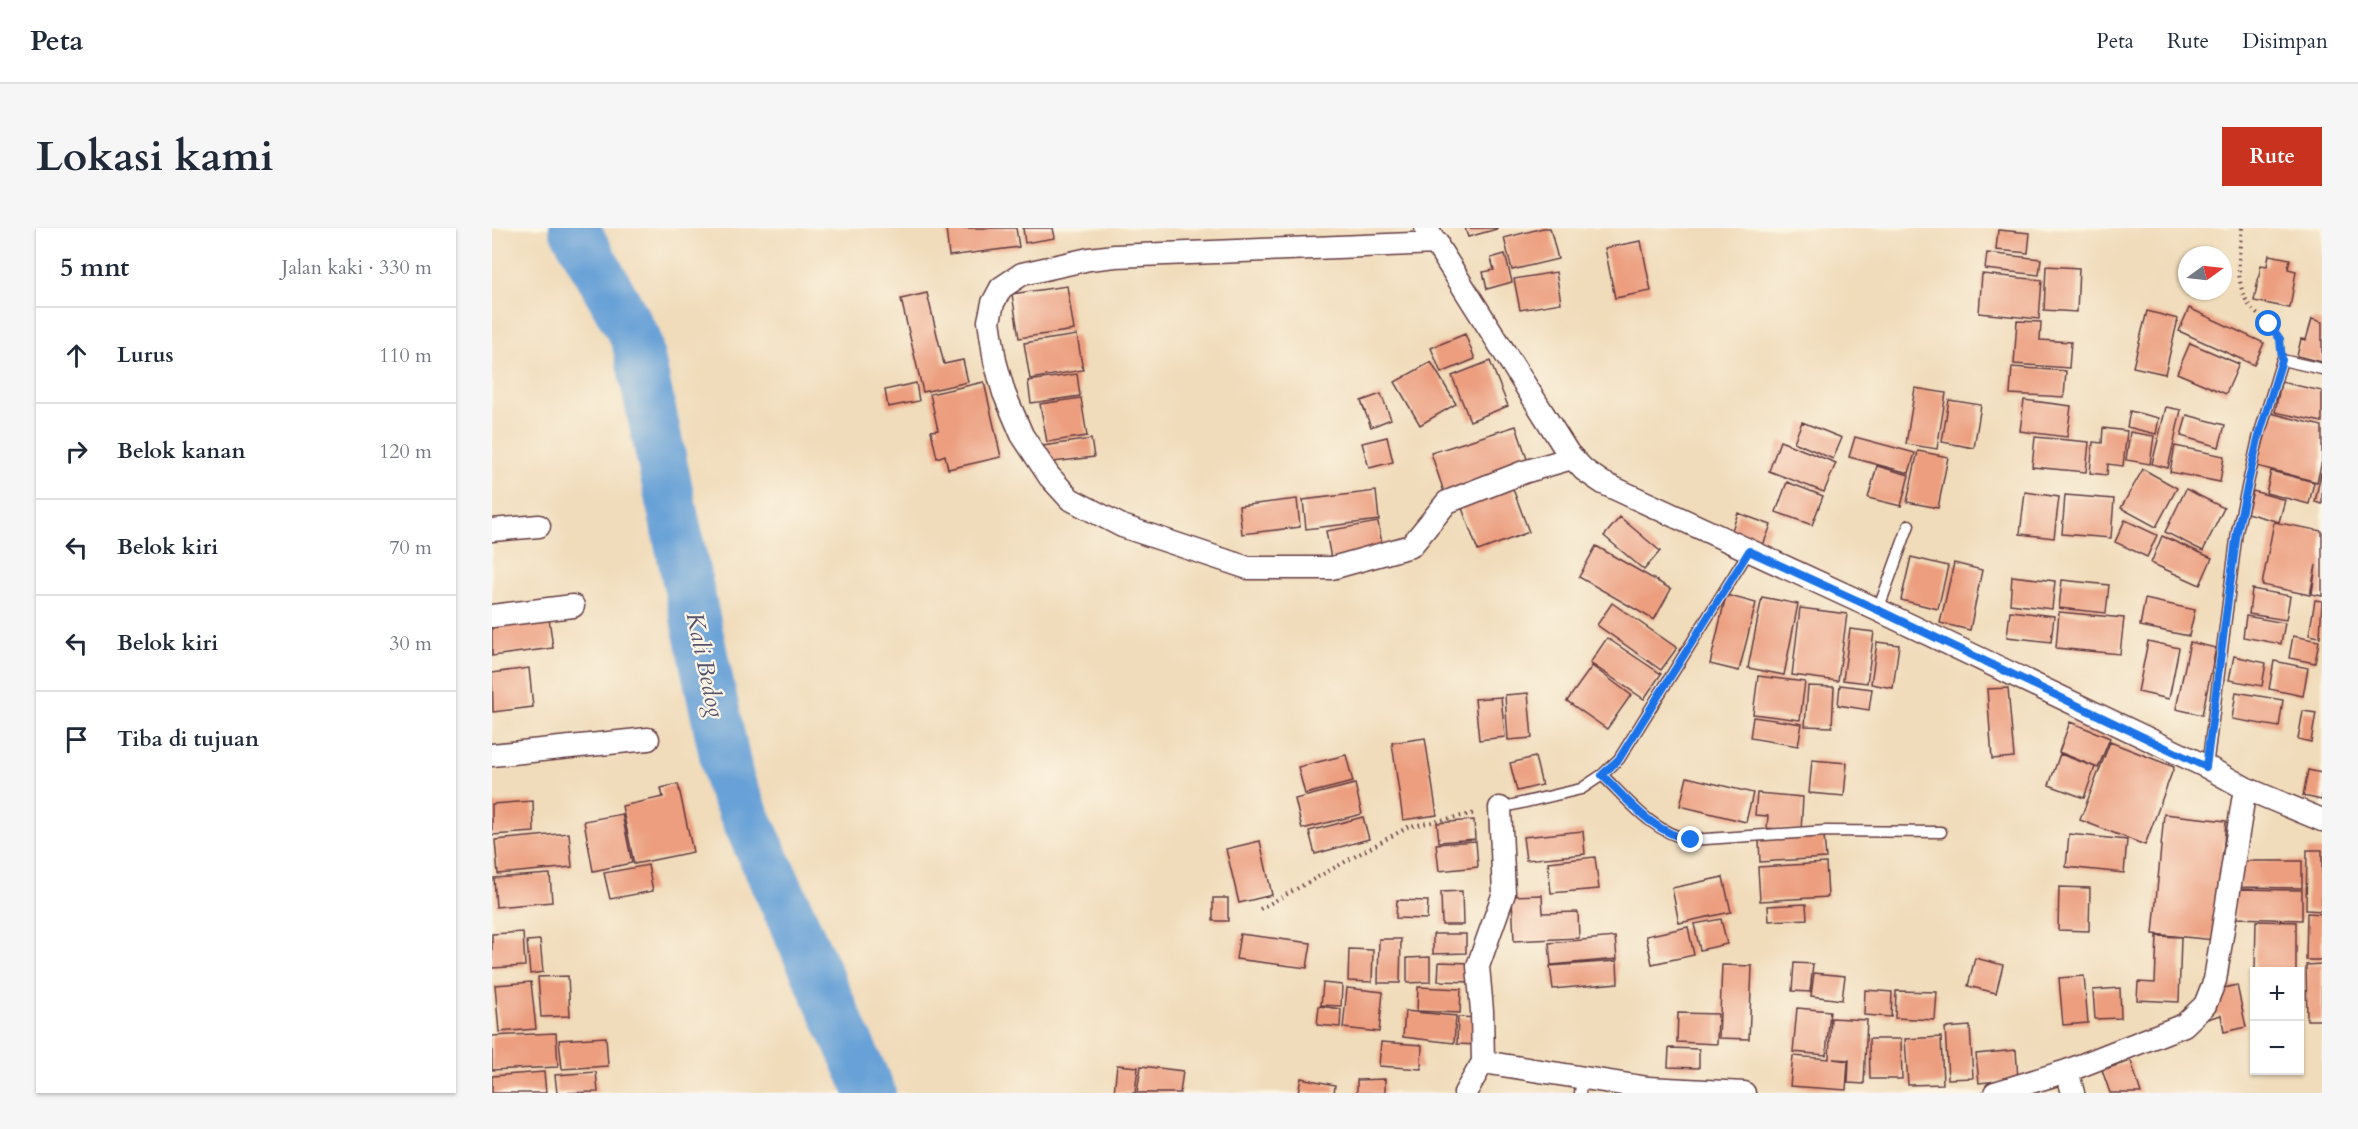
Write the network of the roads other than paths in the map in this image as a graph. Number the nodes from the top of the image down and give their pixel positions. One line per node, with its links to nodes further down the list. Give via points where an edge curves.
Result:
1 (1431, 236): 3 (street); 3 (street, via 1115,256 1022,274 1001,288 989,321 1004,393 1022,435 1070,499 1122,526 1248,568 1332,568 1411,546 1447,502)
2 (2322, 369): 13 (lane, via 2282,360 2258,439 2237,532)
3 (1572, 458): 7 (street, via 1604,483)
4 (1909, 525): 9 (lane)
5 (539, 526): 6 (street)
6 (492, 530)
7 (1749, 551): 9 (street); 14 (lane, via 1619,759)
8 (573, 606): 10 (street)
9 (1878, 610): 13 (street)
10 (492, 616)
11 (648, 739): 12 (street)
12 (492, 755)
13 (2206, 767): 15 (street)
14 (1602, 775): 16 (lane, via 1581,789); 18 (lane, via 1657,828 1691,840 1826,831)
15 (2245, 789): 17 (street); 20 (street, via 2215,980 2205,1005 2184,1025)
16 (1500, 808): 19 (street, via 1504,893 1478,966)
17 (2322, 820)
18 (1941, 832)
19 (1484, 1062): 21 (street); 22 (street)
20 (2067, 1071): 24 (street); 25 (street)
21 (1581, 1085): 23 (street)
22 (1466, 1093)
23 (1744, 1093)
24 (1995, 1093)
25 (2073, 1093)

